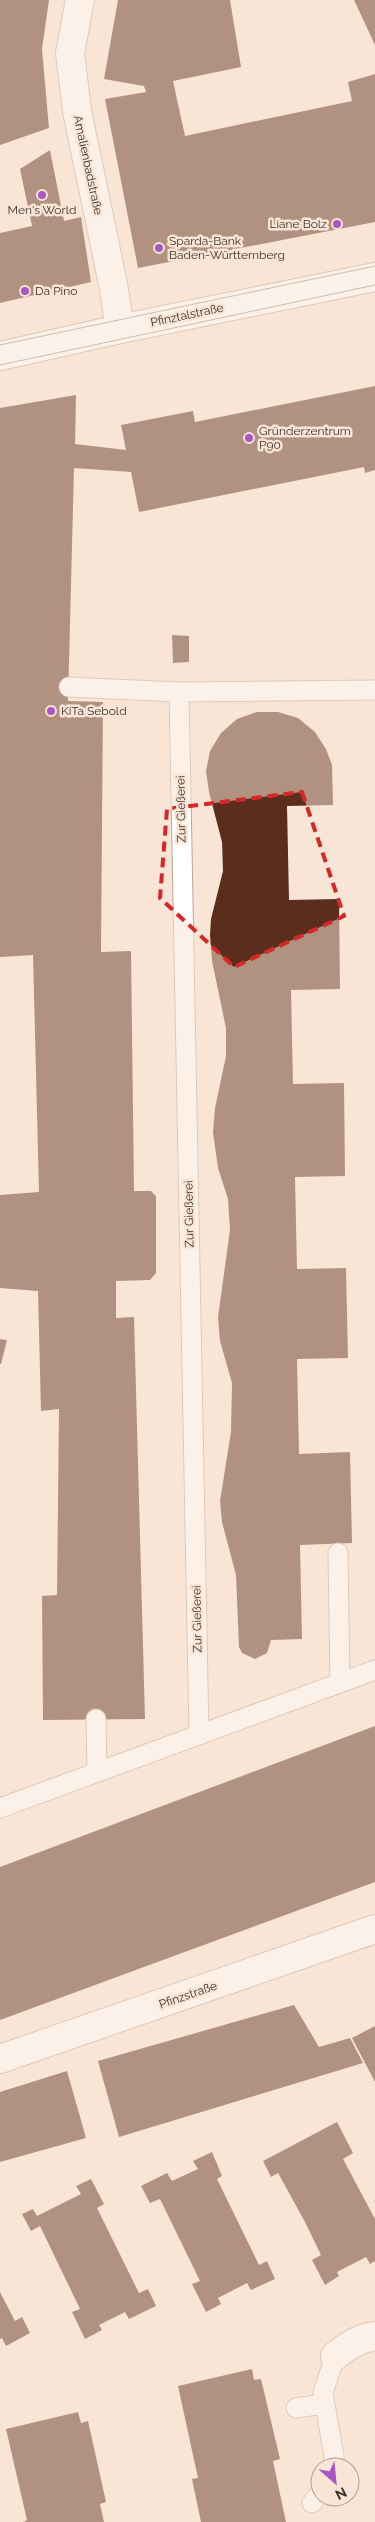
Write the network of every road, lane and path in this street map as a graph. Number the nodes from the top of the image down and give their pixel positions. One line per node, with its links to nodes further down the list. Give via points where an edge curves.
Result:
1 (80, 0): 3 (street, Amalienbadstraße, via 70,53 77,111)
2 (375, 277): 3 (street, Pfinztalstraße)
3 (120, 329): 4 (street, Pfinztalstraße)
4 (0, 356)
5 (69, 687): 7 (lane)
6 (375, 690): 7 (lane)
7 (179, 692): 12 (lane, Zur Gießerei)
8 (338, 1553): 10 (lane)
9 (375, 1670): 10 (lane)
10 (340, 1683): 12 (lane)
11 (96, 1720): 13 (lane)
12 (199, 1735): 13 (lane)
13 (97, 1772): 14 (lane)
14 (0, 1808)
15 (375, 1929): 16 (street, Pfinzstraße)
16 (0, 2060)
17 (375, 2336): 18 (street, via 348,2345)
18 (334, 2356): 19 (lane, via 327,2374)
19 (324, 2404): 20 (lane); 21 (lane)
20 (296, 2408)
21 (334, 2457)

